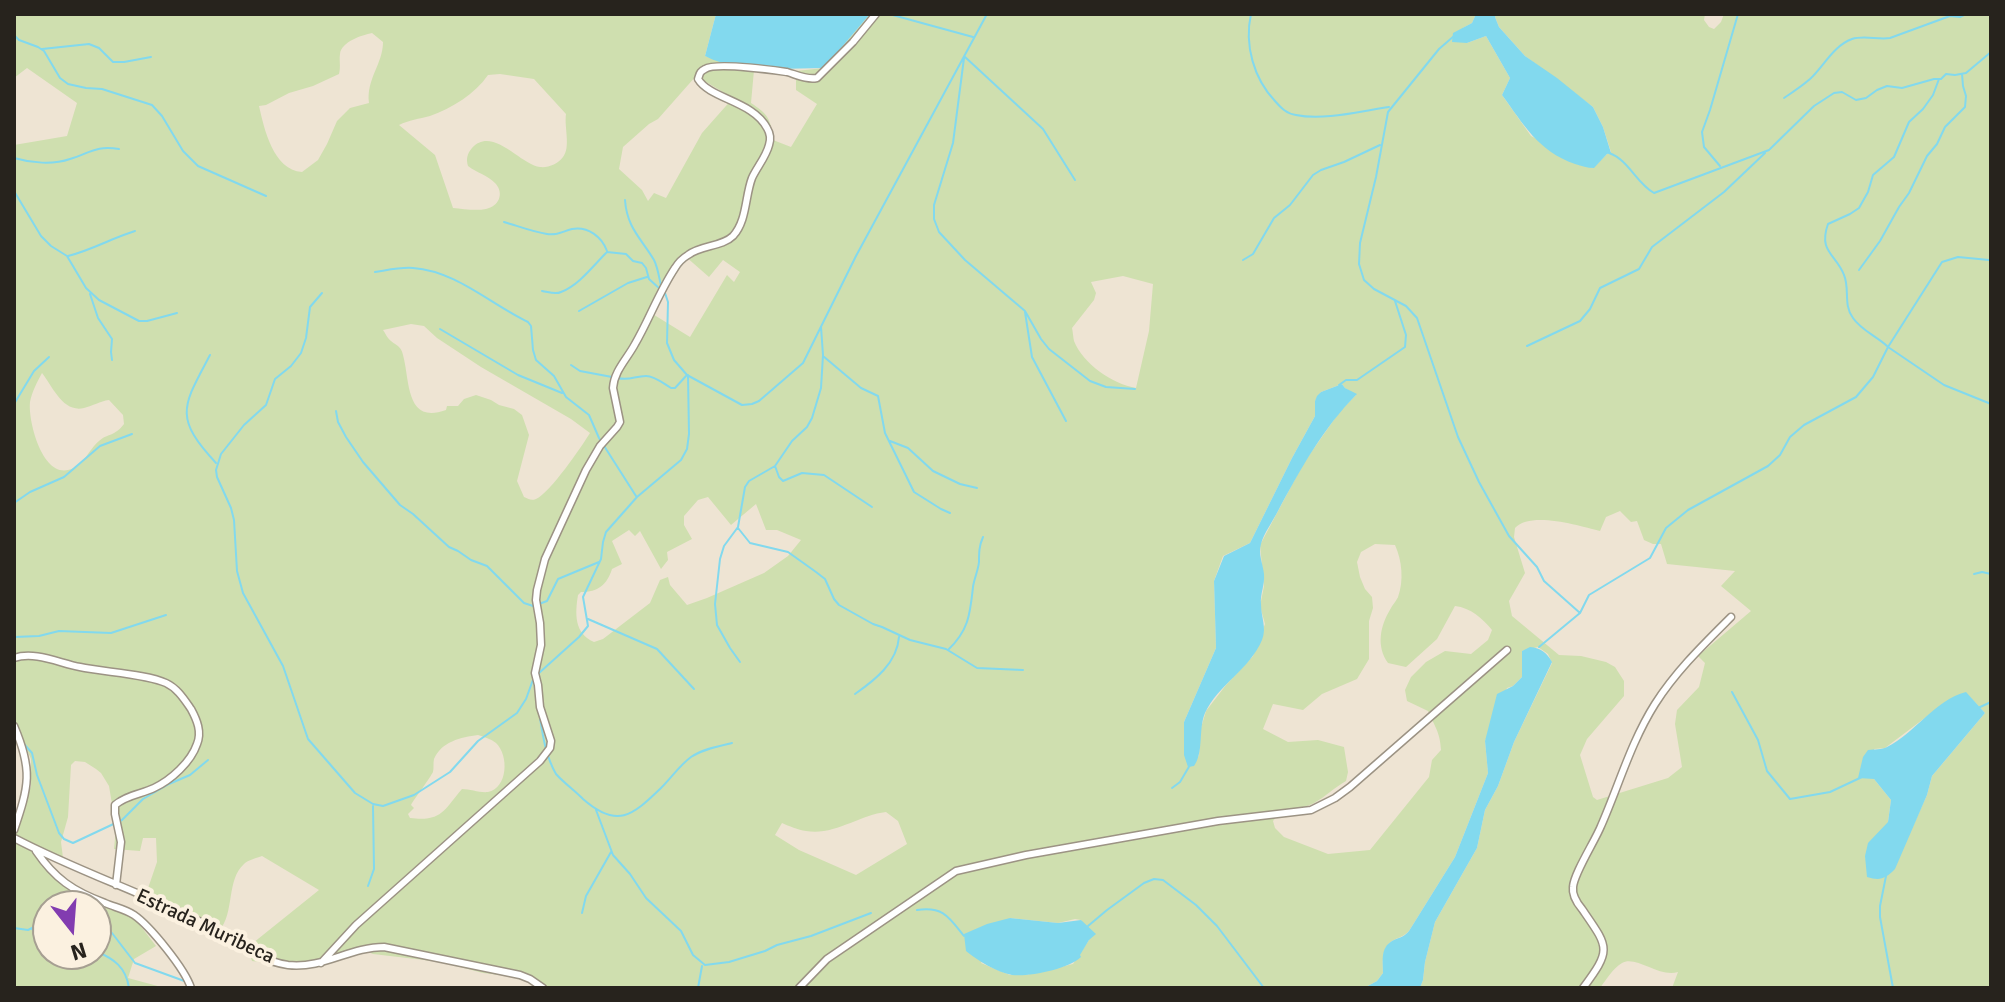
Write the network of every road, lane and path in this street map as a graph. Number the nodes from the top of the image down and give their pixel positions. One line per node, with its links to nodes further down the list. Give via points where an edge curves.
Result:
1 (875, 16): 10 (street, via 817,78 724,66 699,74 704,86 761,119 770,135 769,148 751,181 738,228 727,240 698,249 677,265 618,370 613,388 620,422 593,457 545,559 536,600 541,645 535,673 550,748)
2 (1731, 617): 14 (street, via 1656,701 1573,885 1578,905 1604,948)
3 (1507, 650): 13 (street, via 1350,787 1311,810 1218,821 956,871 827,959)
4 (14, 658): 9 (street, via 38,657 152,678 178,692 195,716 197,744 181,768 115,805 121,842)
5 (14, 726): 6 (street, via 28,783)
6 (14, 830)
7 (14, 838): 8 (street, Estrada Muribeca)
8 (34, 848): 9 (street, Estrada Muribeca); 11 (street, via 69,886 142,922)
9 (116, 885): 10 (street, Estrada Muribeca, via 202,922 257,956 289,965)
10 (321, 963): 12 (street, Estrada Muribeca, via 384,947 520,975)
11 (191, 988)
12 (543, 988)
13 (799, 988)
14 (1583, 988)

